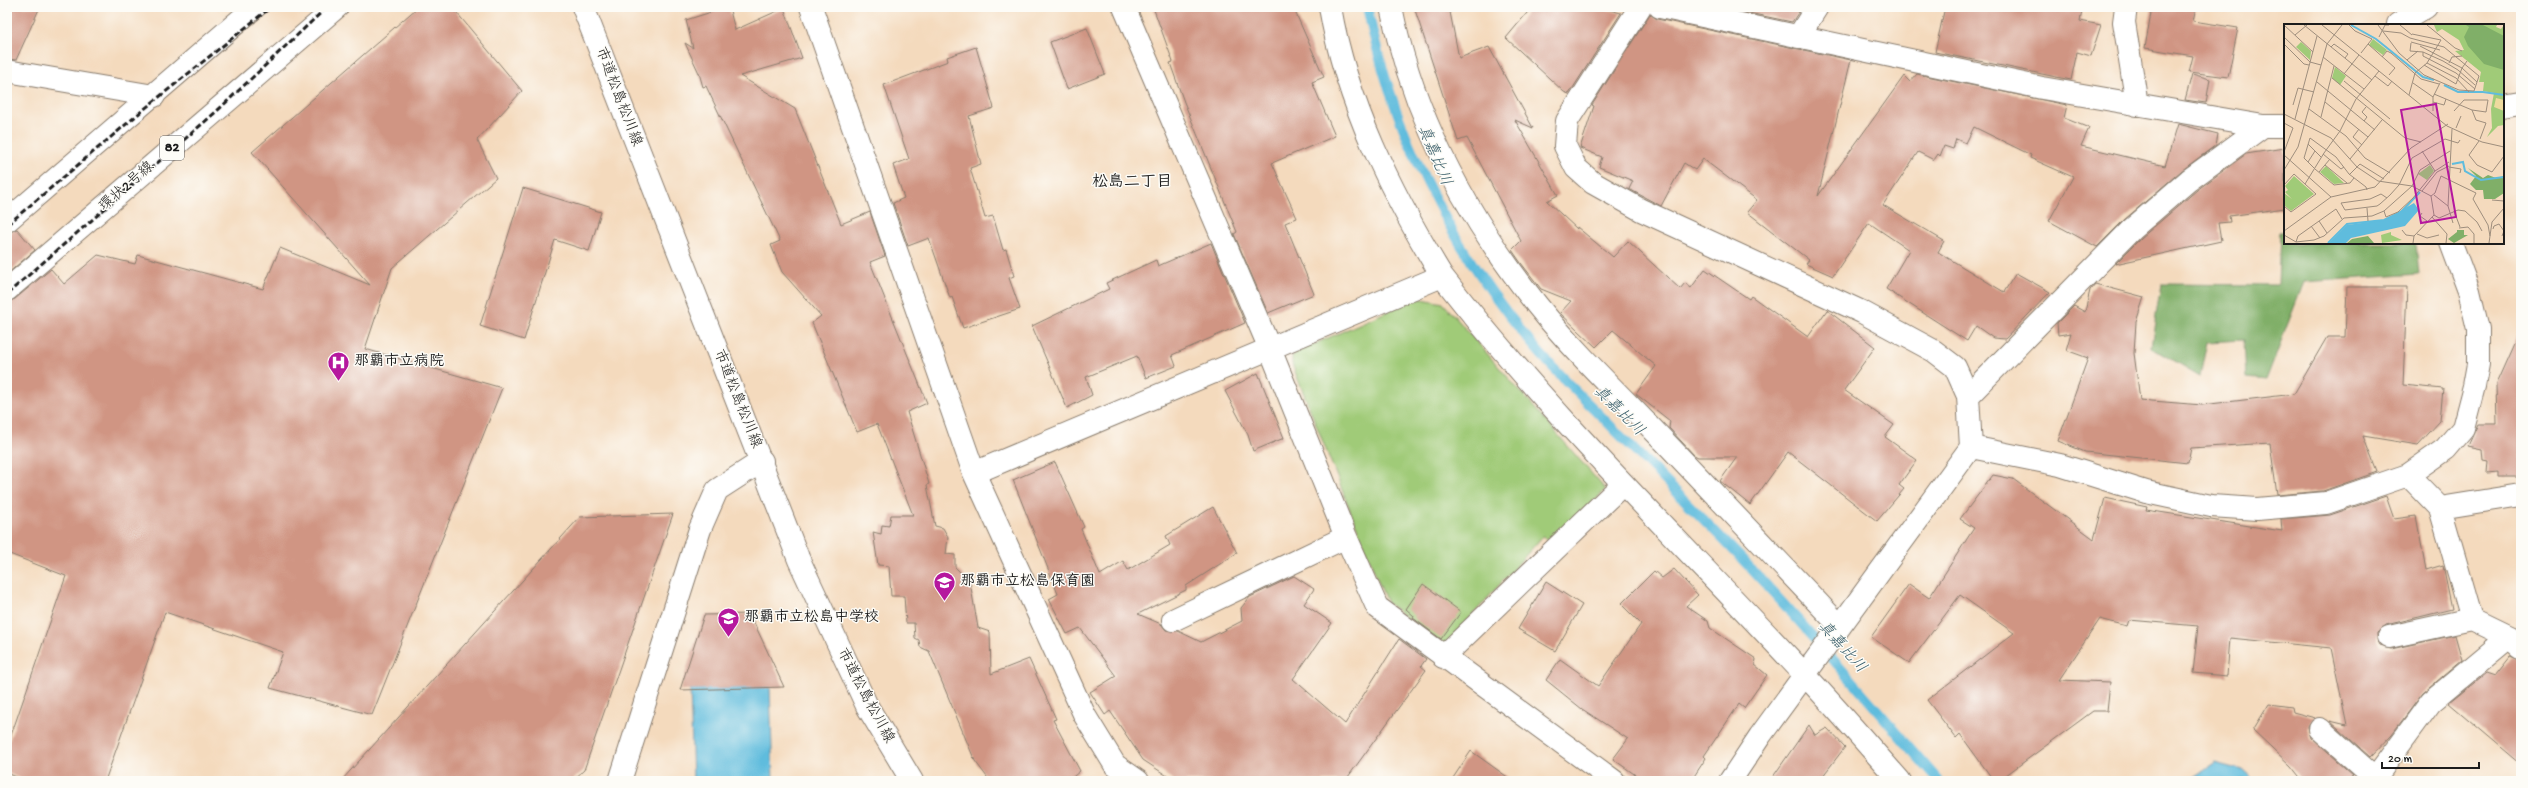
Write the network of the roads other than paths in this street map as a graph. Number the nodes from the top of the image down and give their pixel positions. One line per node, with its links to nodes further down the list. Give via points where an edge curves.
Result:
1 (255, 7): 18 (street)
2 (337, 7): 27 (street, 環状2号線 / 82)
3 (583, 7): 31 (street, 市道松島松川線)
4 (811, 7): 32 (street)
5 (1124, 7): 28 (street)
6 (1330, 7): 26 (street, via 1345,66 1368,131 1406,214)
7 (1391, 7): 40 (street, via 1396,34 1426,122 1467,203 1512,272 1570,342)
8 (1640, 7): 29 (street, via 1567,122 1565,146 1576,168 1593,183 1641,210 1862,312 1934,350 1955,368)
9 (1660, 7): 16 (street)
10 (1817, 7): 16 (street)
11 (2126, 7): 20 (street, via 2124,22)
12 (2394, 7): 14 (street)
13 (2426, 7): 15 (street)
14 (2398, 24)
15 (2400, 24)
16 (1798, 36): 20 (street, via 2042,88)
17 (7, 71): 18 (street)
18 (154, 96): 24 (street)
19 (2521, 103): 21 (street)
20 (2137, 105): 22 (street)
21 (2504, 106)
22 (2263, 126): 23 (street); 29 (street, via 2189,180 2132,229)
23 (2284, 126)
24 (7, 221)
25 (2451, 244): 33 (street, via 2469,291 2478,329 2478,364 2474,386 2464,428 2445,449)
26 (1442, 276): 28 (street); 34 (street, via 1477,321)
27 (7, 290)
28 (1270, 349): 32 (street); 37 (street)
29 (1968, 396): 30 (street)
30 (1971, 447): 33 (street, via 2060,466 2146,492 2211,506 2257,509 2326,503); 40 (street)
31 (762, 461): 46 (street, via 717,490 700,529); 47 (street, 市道松島松川線, via 816,598 867,706)
32 (974, 473): 48 (street, via 1085,716 1115,765)
33 (2408, 475): 36 (street)
34 (1623, 484): 43 (street); 44 (street)
35 (2521, 495): 36 (street)
36 (2440, 508): 38 (street)
37 (1346, 537): 39 (street); 43 (street, via 1377,607)
38 (2472, 619): 41 (street); 42 (street)
39 (1173, 620)
40 (1837, 628): 44 (street)
41 (2389, 637)
42 (2515, 643): 45 (street, via 2431,702 2375,778)
43 (1443, 656): 49 (street)
44 (1809, 667): 50 (street); 51 (street)
45 (2320, 729)
46 (620, 781)
47 (912, 781)
48 (1138, 781)
49 (1614, 781)
50 (1730, 781)
51 (1900, 781)

